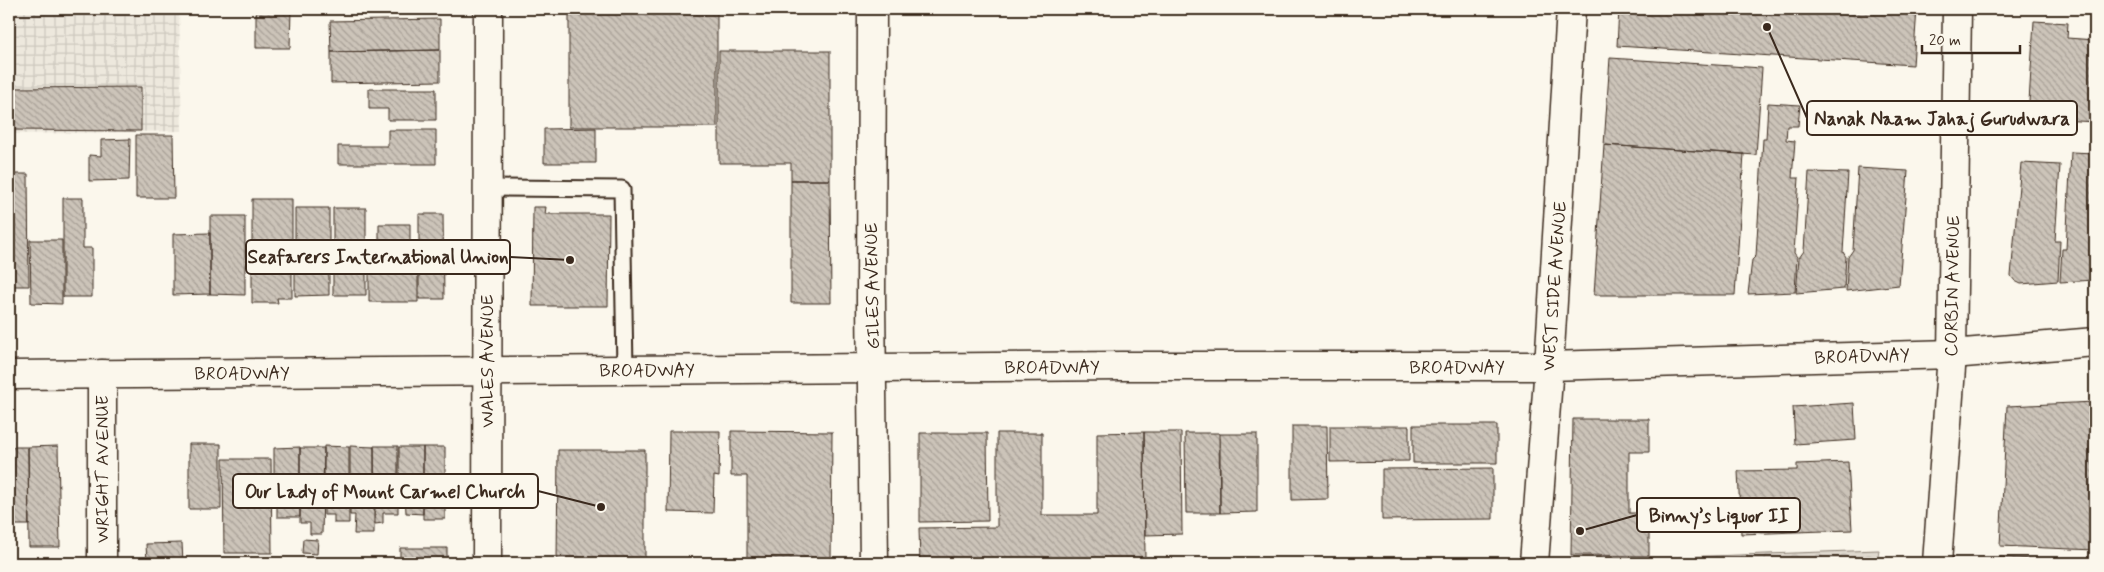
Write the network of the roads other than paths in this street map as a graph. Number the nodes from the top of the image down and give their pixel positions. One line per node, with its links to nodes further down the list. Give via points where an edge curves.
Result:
1 (488, 9): 5 (street, WALES AVENUE)
2 (872, 9): 9 (street, GILES AVENUE)
3 (1571, 9): 8 (street, WEST SIDE AVENUE)
4 (1957, 9): 7 (street, CORBIN AVENUE)
5 (487, 188): 10 (lane, via 622,189); 11 (street, WALES AVENUE)
6 (2095, 342): 7 (street, BROADWAY)
7 (1952, 354): 8 (street, BROADWAY); 18 (street, CORBIN AVENUE)
8 (1549, 366): 9 (street, BROADWAY); 17 (street, WEST SIDE AVENUE)
9 (873, 368): 10 (street, BROADWAY); 16 (street, GILES AVENUE)
10 (625, 370): 11 (street, BROADWAY)
11 (487, 371): 12 (street, BROADWAY); 15 (street, WALES AVENUE)
12 (102, 374): 13 (street, BROADWAY); 14 (street, WRIGHT AVENUE)
13 (9, 375)
14 (102, 563)
15 (487, 563)
16 (874, 563)
17 (1534, 563)
18 (1936, 563)

